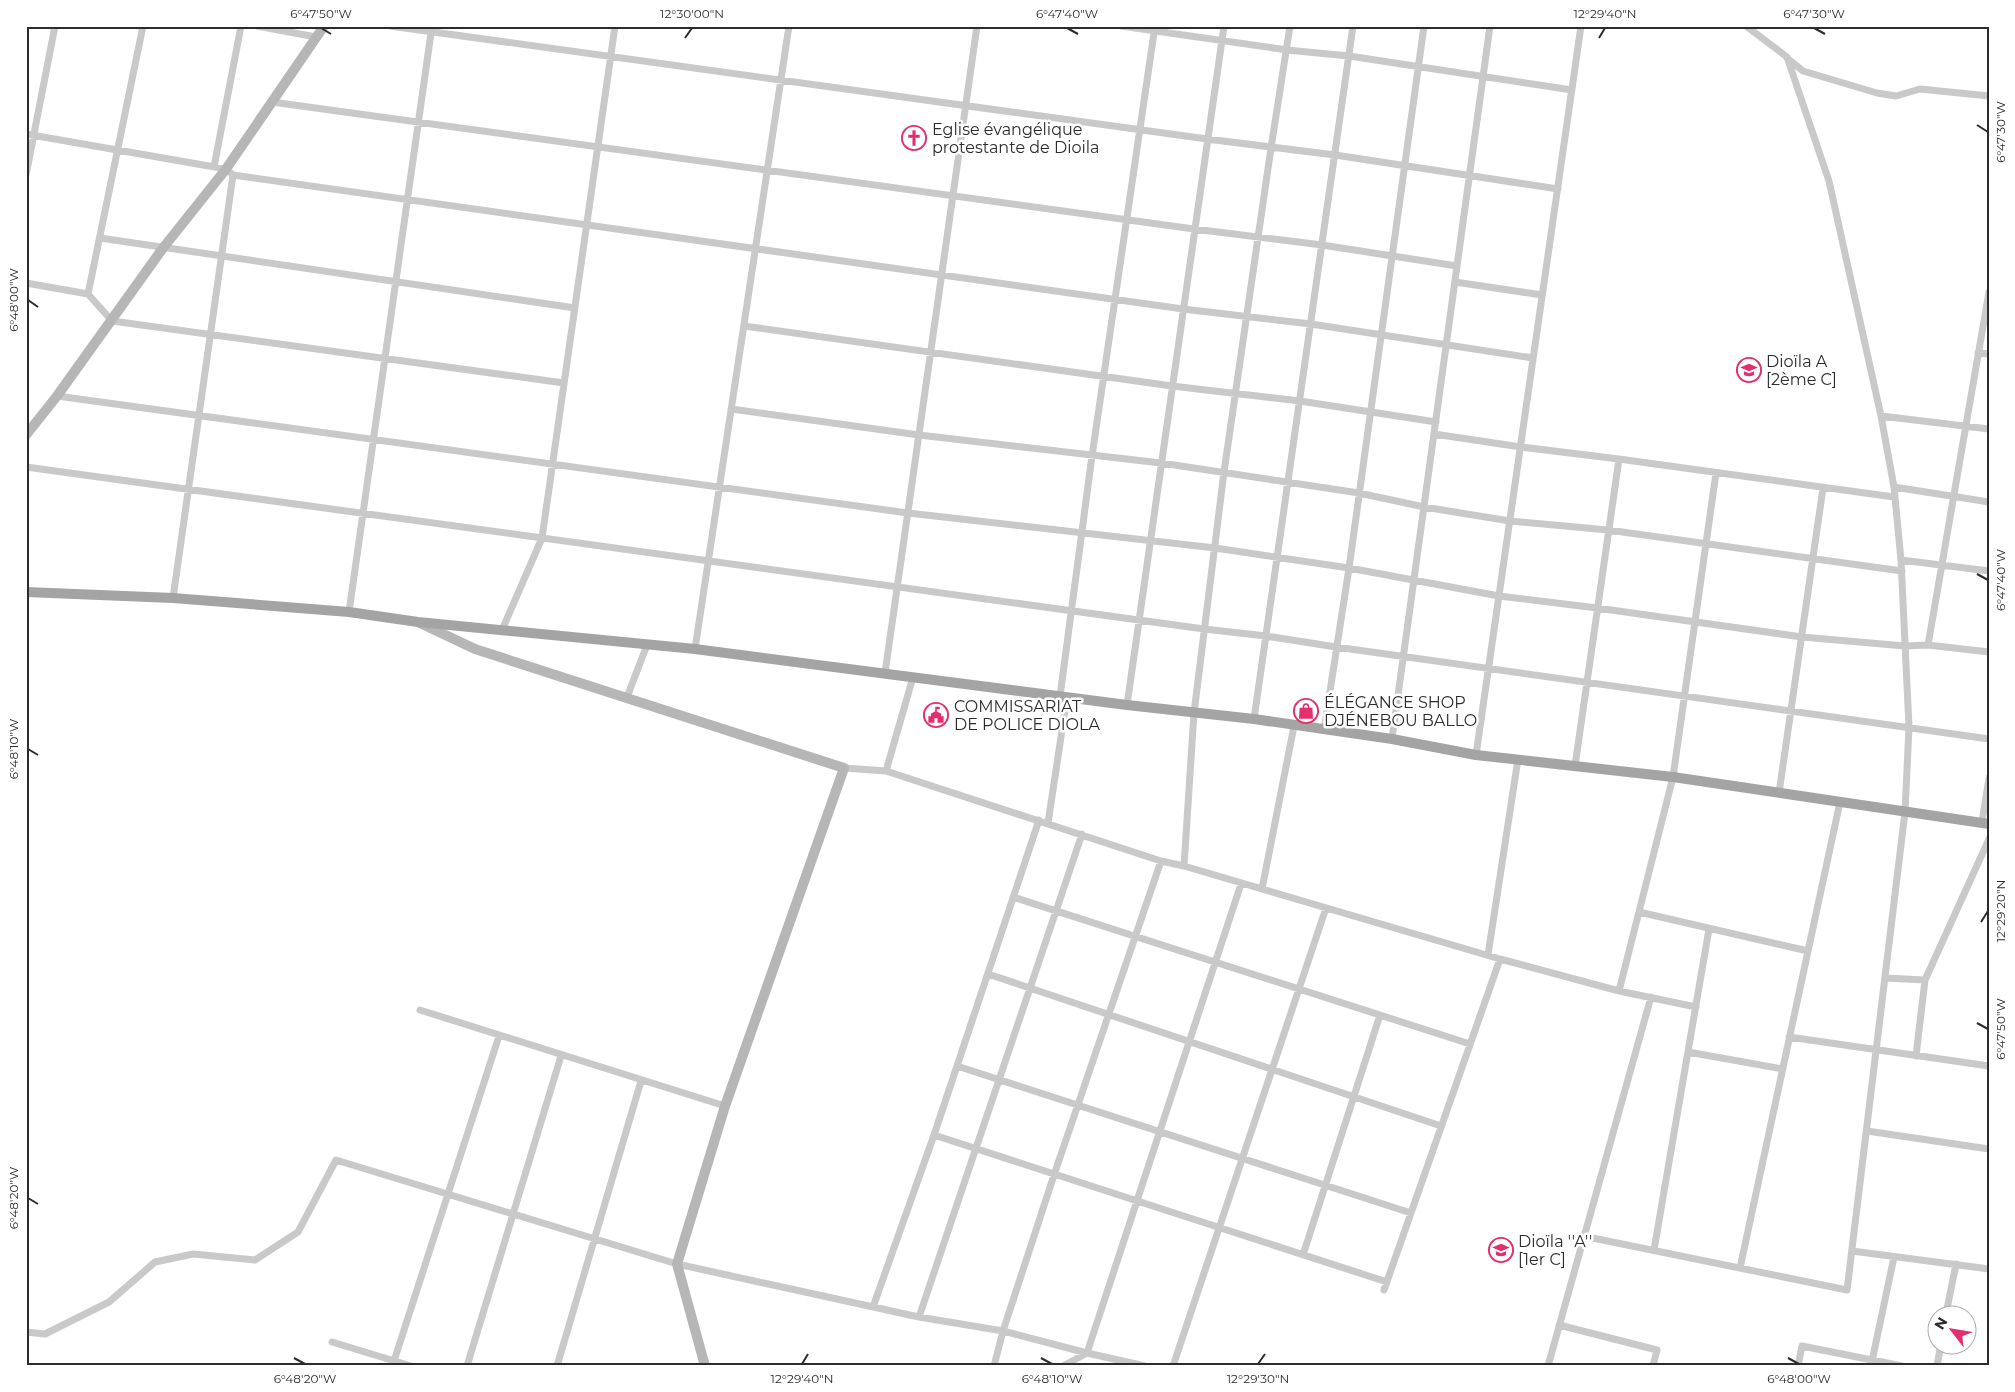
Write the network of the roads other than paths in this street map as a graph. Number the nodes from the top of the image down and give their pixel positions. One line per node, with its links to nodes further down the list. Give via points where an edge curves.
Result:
1 (55, 26): 35 (street)
2 (143, 26): 39 (street)
3 (241, 26): 42 (street)
4 (256, 26): 20 (street)
5 (324, 26): 20 (street)
6 (390, 26): 18 (street)
7 (615, 26): 24 (street)
8 (789, 26): 28 (street)
9 (977, 26): 32 (street)
10 (1121, 26): 19 (street)
11 (1224, 26): 21 (street)
12 (1290, 26): 22 (street)
13 (1353, 26): 23 (street)
14 (1424, 26): 26 (street)
15 (1490, 26): 27 (street)
16 (1581, 26): 29 (street)
17 (1746, 26): 25 (street)
18 (432, 29): 24 (street); 33 (street)
19 (1155, 29): 21 (street); 34 (street)
20 (316, 37): 31 (street)
21 (1222, 40): 22 (street); 36 (street)
22 (1288, 50): 23 (street); 38 (street)
23 (1349, 56): 26 (street); 40 (street)
24 (610, 57): 28 (street); 37 (street)
25 (1787, 57): 30 (street, via 1803,71 1878,93 1896,96 1920,89); 92 (street, via 1829,181)
26 (1418, 67): 27 (street); 41 (street)
27 (1483, 76): 29 (street); 46 (street)
28 (781, 80): 32 (street); 43 (street)
29 (1572, 90): 47 (street)
30 (1989, 96)
31 (272, 102): 33 (street); 44 (street)
32 (966, 106): 34 (street); 48 (street)
33 (418, 122): 37 (street); 49 (street)
34 (1140, 130): 36 (street); 50 (street)
35 (30, 135): 39 (street); 45 (street)
36 (1208, 139): 38 (street); 52 (street)
37 (598, 147): 43 (street); 51 (street)
38 (1270, 148): 40 (street); 53 (street)
39 (118, 150): 42 (street); 54 (street)
40 (1335, 155): 41 (street); 55 (street)
41 (1404, 166): 46 (street); 59 (street)
42 (214, 167): 44 (street)
43 (767, 170): 48 (street); 57 (street)
44 (229, 172): 49 (street); 56 (street); 58 (street)
45 (26, 175)
46 (1470, 176): 47 (street); 60 (street)
47 (1558, 189): 67 (street)
48 (953, 196): 50 (street); 61 (street)
49 (407, 200): 51 (street); 62 (street)
50 (1128, 220): 52 (street); 68 (street)
51 (587, 225): 57 (street); 69 (street)
52 (1194, 229): 53 (street); 70 (street)
53 (1258, 236): 55 (street); 71 (street)
54 (100, 238): 56 (street); 66 (street)
55 (1322, 245): 59 (street); 73 (street)
56 (163, 248): 58 (street); 72 (street)
57 (755, 248): 61 (street); 74 (street)
58 (222, 256): 62 (street); 75 (street)
59 (1391, 256): 60 (street); 76 (street)
60 (1457, 266): 63 (street)
61 (942, 275): 68 (street); 78 (street)
62 (396, 281): 69 (street); 81 (street)
63 (1455, 282): 67 (street); 77 (street)
64 (26, 283): 66 (street)
65 (1989, 292): 79 (street)
66 (88, 294): 72 (street)
67 (1542, 295): 82 (street)
68 (1116, 299): 70 (street); 83 (street)
69 (575, 308): 84 (street)
70 (1183, 308): 71 (street); 85 (street)
71 (1247, 316): 73 (street); 86 (street)
72 (112, 321): 75 (street); 87 (street)
73 (1311, 324): 76 (street); 88 (street)
74 (744, 326): 78 (street); 89 (street)
75 (210, 334): 81 (street); 91 (street)
76 (1380, 336): 77 (street); 90 (street)
77 (1446, 345): 82 (street); 93 (street)
78 (930, 352): 83 (street); 98 (street)
79 (1978, 353): 80 (street); 94 (street)
80 (1989, 354)
81 (385, 358): 84 (street); 99 (street)
82 (1533, 358): 100 (street)
83 (1105, 376): 85 (street); 101 (street)
84 (564, 383): 104 (street)
85 (1172, 386): 86 (street); 103 (street)
86 (1236, 394): 88 (street); 106 (street)
87 (58, 396): 91 (street); 97 (street)
88 (1300, 401): 90 (street); 108 (street)
89 (731, 409): 98 (street); 109 (street)
90 (1369, 413): 93 (street); 113 (street)
91 (199, 416): 99 (street); 112 (street)
92 (1881, 416): 94 (street); 110 (street)
93 (1436, 422): 96 (street)
94 (1967, 426): 95 (street); 114 (street)
95 (1989, 430)
96 (1434, 434): 100 (street); 117 (street)
97 (26, 435)
98 (919, 435): 101 (street); 119 (street)
99 (373, 440): 104 (street); 118 (street)
100 (1520, 447): 102 (street); 120 (street)
101 (1092, 456): 103 (street); 122 (street)
102 (1618, 459): 107 (street); 121 (street)
103 (1161, 463): 106 (street); 124 (street)
104 (552, 464): 109 (street); 123 (street)
105 (26, 466): 112 (street)
106 (1224, 472): 108 (street); 126 (street)
107 (1716, 473): 111 (street); 125 (street)
108 (1289, 482): 113 (street); 127 (street)
109 (719, 487): 119 (street); 130 (street)
110 (1894, 487): 114 (street); 115 (street)
111 (1823, 488): 115 (street); 128 (street)
112 (188, 489): 118 (street); 139 (street)
113 (1359, 492): 117 (street); 132 (street)
114 (1953, 496): 116 (street); 131 (street)
115 (1894, 497): 129 (street)
116 (1989, 502)
117 (1424, 507): 120 (street); 135 (street)
118 (363, 513): 123 (street); 142 (street)
119 (908, 513): 122 (street); 136 (street)
120 (1510, 521): 121 (street); 138 (street)
121 (1608, 530): 125 (street); 140 (street)
122 (1082, 532): 124 (street); 141 (street)
123 (542, 538): 130 (street); 147 (street)
124 (1150, 542): 126 (street); 143 (street)
125 (1706, 544): 128 (street); 145 (street)
126 (1215, 548): 127 (street); 146 (street)
127 (1277, 558): 132 (street); 148 (street)
128 (1813, 559): 133 (street); 149 (street)
129 (1902, 560): 131 (street); 133 (street)
130 (708, 561): 136 (street); 154 (street)
131 (1942, 564): 134 (street); 152 (street)
132 (1349, 568): 135 (street); 153 (street)
133 (1902, 571): 151 (street)
134 (1989, 571)
135 (1414, 580): 138 (street); 156 (street)
136 (897, 587): 141 (street); 158 (street)
137 (26, 592): 139 (main road)
138 (1499, 596): 140 (street); 157 (street)
139 (173, 598): 142 (main road)
140 (1597, 608): 145 (street); 160 (street)
141 (1072, 611): 143 (street); 163 (street)
142 (349, 612): 144 (main road)
143 (1139, 620): 146 (street); 164 (street)
144 (418, 622): 147 (main road); 162 (street, via 475,649)
145 (1695, 622): 149 (street); 161 (street)
146 (1204, 629): 148 (street); 166 (street)
147 (502, 630): 150 (main road)
148 (1266, 636): 153 (street); 167 (street)
149 (1802, 637): 151 (street); 165 (street)
150 (647, 644): 154 (main road); 162 (street)
151 (1905, 646): 152 (street); 169 (street)
152 (1928, 646): 155 (street)
153 (1336, 647): 156 (street); 170 (street)
154 (695, 649): 158 (main road)
155 (1989, 652)
156 (1404, 657): 157 (street); 171 (street)
157 (1490, 669): 160 (street); 173 (street)
158 (885, 673): 159 (main road)
159 (913, 677): 163 (main road); 177 (street)
160 (1587, 681): 161 (street); 175 (street)
161 (1684, 696): 165 (street); 178 (street)
162 (628, 697): 176 (street)
163 (1063, 697): 164 (main road); 184 (street)
164 (1127, 705): 166 (main road)
165 (1791, 710): 169 (street); 180 (street)
166 (1194, 713): 167 (main road); 189 (street)
167 (1254, 719): 168 (main road)
168 (1294, 726): 170 (main road); 191 (street)
169 (1910, 727): 172 (street); 182 (street)
170 (1324, 730): 171 (main road)
171 (1392, 739): 173 (main road)
172 (1989, 739)
173 (1476, 755): 174 (main road)
174 (1518, 759): 175 (main road); 199 (street)
175 (1575, 766): 178 (main road)
176 (844, 768): 177 (street); 228 (street)
177 (886, 771): 183 (street)
178 (1673, 777): 180 (main road); 195 (street)
179 (1989, 778): 185 (street)
180 (1779, 793): 181 (main road)
181 (1840, 802): 182 (main road); 198 (street)
182 (1905, 812): 185 (main road); 203 (street)
183 (1039, 820): 184 (street); 192 (street)
184 (1048, 823): 186 (street)
185 (1985, 823)
186 (1082, 834): 188 (street); 194 (street)
187 (1989, 839): 204 (street)
188 (1161, 861): 189 (street); 197 (street)
189 (1184, 866): 190 (street)
190 (1241, 884): 191 (street); 201 (street)
191 (1262, 889): 193 (street)
192 (1014, 897): 194 (street); 202 (street)
193 (1326, 908): 199 (street); 206 (street)
194 (1056, 912): 197 (street); 205 (street)
195 (1639, 912): 196 (street); 207 (street)
196 (1710, 929): 198 (street); 209 (street)
197 (1135, 937): 201 (street); 211 (street)
198 (1808, 951): 214 (street)
199 (1488, 955): 200 (street)
200 (1500, 959): 207 (street); 216 (street)
201 (1215, 962): 206 (street); 215 (street)
202 (988, 974): 205 (street); 221 (street)
203 (1885, 978): 204 (street); 217 (street)
204 (1925, 980): 220 (street)
205 (1029, 989): 211 (street); 226 (street)
206 (1299, 989): 212 (street); 224 (street)
207 (1619, 991): 208 (street)
208 (1651, 997): 209 (street); 244 (street)
209 (1696, 1007): 218 (street)
210 (420, 1010): 213 (street)
211 (1108, 1015): 215 (street); 229 (street)
212 (1380, 1015): 216 (street); 227 (street)
213 (500, 1036): 219 (street); 239 (street)
214 (1790, 1037): 217 (street); 223 (street)
215 (1189, 1042): 224 (street); 232 (street)
216 (1470, 1044): 230 (street)
217 (1876, 1051): 220 (street); 231 (street)
218 (1688, 1052): 223 (street); 246 (street)
219 (561, 1056): 225 (street); 241 (street)
220 (1916, 1056): 222 (street)
221 (957, 1066): 226 (street); 233 (street)
222 (1989, 1066)
223 (1783, 1069): 252 (street)
224 (1272, 1070): 227 (street); 236 (street)
225 (641, 1081): 228 (street); 245 (street)
226 (998, 1081): 229 (street); 234 (street)
227 (1354, 1098): 230 (street); 238 (street)
228 (725, 1106): 250 (street)
229 (1078, 1106): 232 (street); 237 (street)
230 (1441, 1126): 242 (street)
231 (1866, 1131): 235 (street); 247 (street)
232 (1160, 1132): 236 (street); 240 (street)
233 (934, 1135): 234 (street); 257 (street)
234 (976, 1148): 237 (street); 258 (street)
235 (1989, 1149)
236 (1243, 1159): 238 (street); 243 (street)
237 (1054, 1175): 240 (street); 260 (street)
238 (1326, 1186): 242 (street); 248 (street)
239 (449, 1194): 241 (street); 261 (street, via 336,1160 298,1232 254,1260 193,1254 155,1262 109,1302 45,1334); 264 (street)
240 (1138, 1202): 243 (street); 263 (street)
241 (513, 1213): 245 (street); 267 (street)
242 (1411, 1213): 254 (street)
243 (1220, 1228): 248 (street); 273 (street)
244 (1583, 1236): 246 (street); 259 (street)
245 (594, 1239): 250 (street); 268 (street)
246 (1654, 1250): 252 (street)
247 (1852, 1251): 249 (street); 252 (street, via 1847,1290)
248 (1303, 1255): 254 (street)
249 (1894, 1257): 251 (street); 265 (street)
250 (677, 1264): 257 (street); 269 (street)
251 (1956, 1264): 253 (street); 256 (street)
252 (1740, 1268)
253 (1989, 1269)
254 (1387, 1282): 255 (street)
255 (1384, 1290)
256 (1948, 1304)
257 (873, 1307): 258 (street)
258 (919, 1317): 260 (street)
259 (1559, 1325): 274 (street); 275 (street, via 1657,1350)
260 (1003, 1331): 263 (street); 270 (street)
261 (26, 1332)
262 (332, 1342): 264 (street)
263 (1087, 1353): 271 (street); 272 (street)
264 (394, 1361): 266 (street)
265 (1872, 1363): 276 (street, via 1802,1346); 277 (street)
266 (411, 1366)
267 (467, 1366)
268 (557, 1366)
269 (705, 1366)
270 (994, 1366)
271 (1063, 1366)
272 (1145, 1366)
273 (1173, 1366)
274 (1548, 1366)
275 (1653, 1366)
276 (1798, 1366)
277 (1902, 1366)

